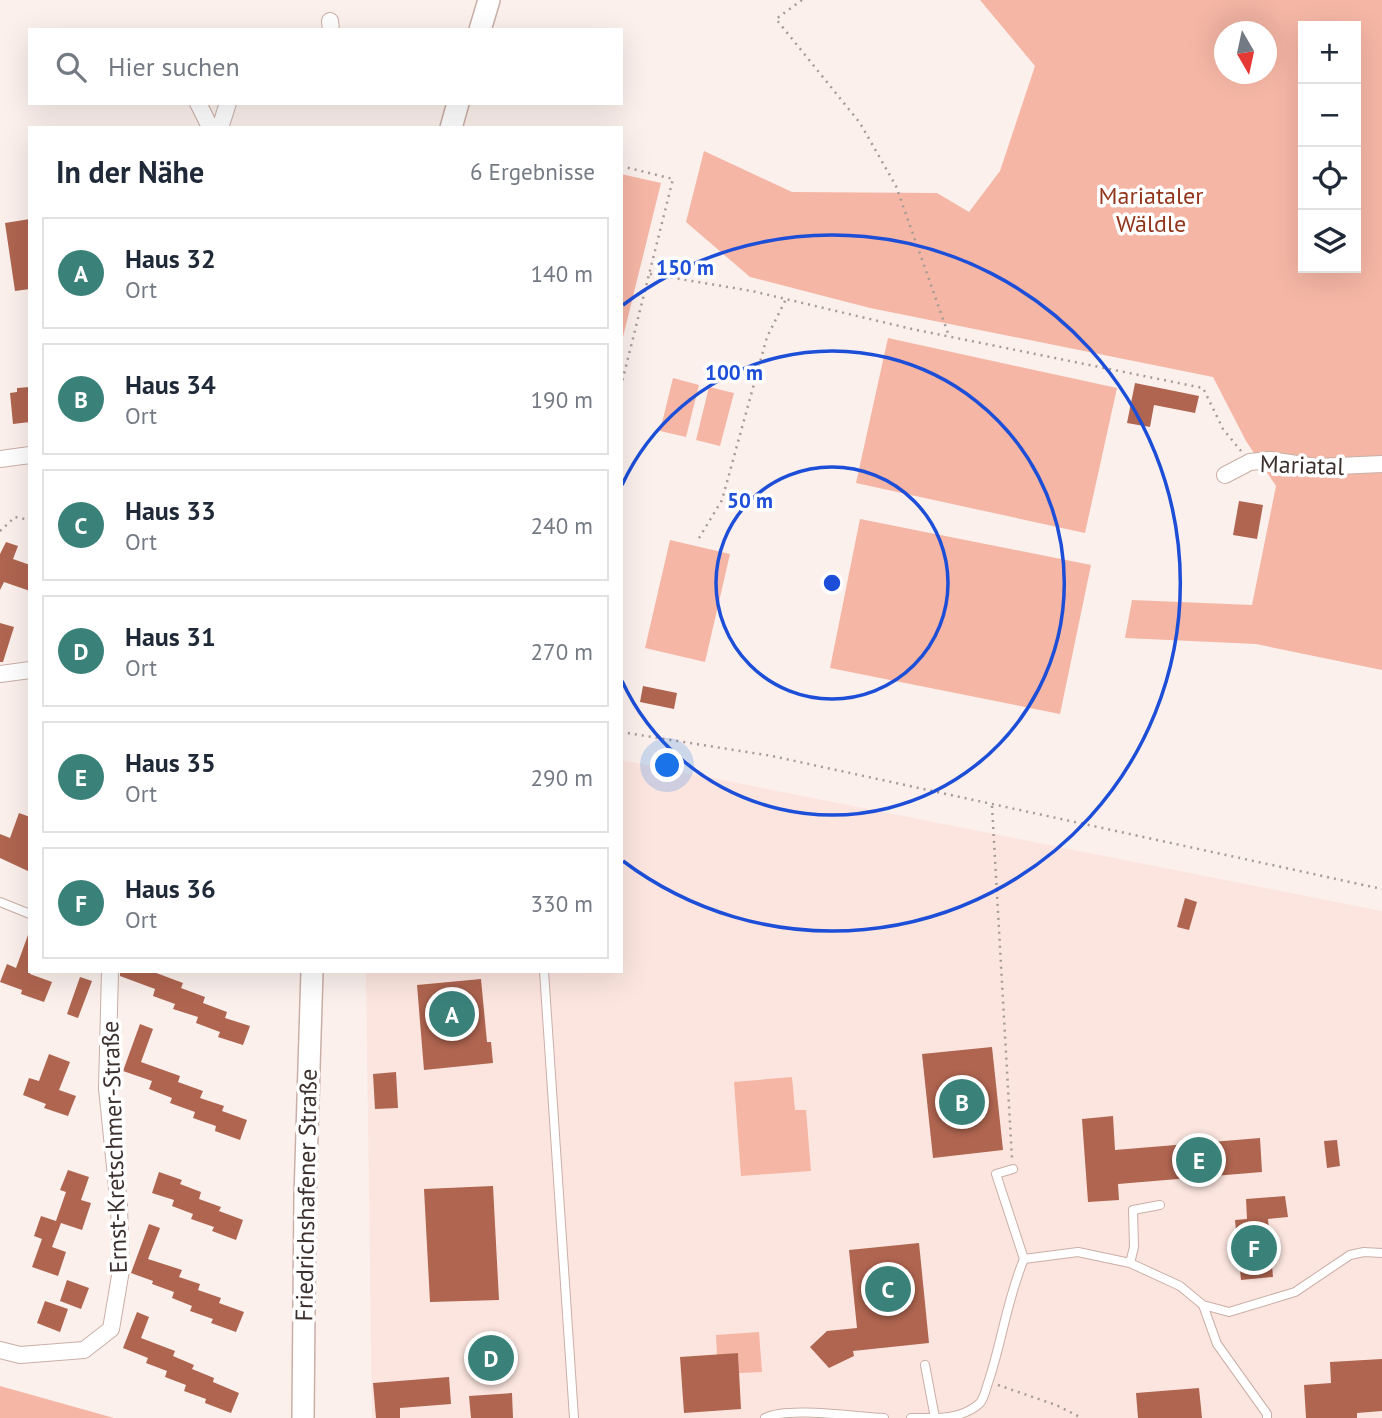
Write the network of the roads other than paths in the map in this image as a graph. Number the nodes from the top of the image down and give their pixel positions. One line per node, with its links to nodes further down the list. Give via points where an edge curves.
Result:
1 (489, 0): 2 (main road)
2 (481, 28)
3 (198, 105): 6 (street)
4 (227, 105): 7 (street)
5 (457, 105): 8 (main road)
6 (212, 126)
7 (221, 126)
8 (452, 126)
9 (28, 455): 10 (street)
10 (0, 459)
11 (1382, 464): 12 (street, Mariatal, via 1316,467 1270,460 1250,462)
12 (1225, 475)
13 (28, 670): 14 (street)
14 (0, 674)
15 (0, 902): 16 (lane)
16 (28, 913)
17 (110, 973): 26 (street, Ernst-Kretschmer-Straße, via 107,1088 121,1270 111,1329 84,1350 20,1354)
18 (312, 973): 28 (main road, Friedrichshafener Straße)
19 (544, 973): 29 (lane)
20 (1013, 1169): 23 (lane, via 996,1174)
21 (1160, 1205): 24 (lane, via 1133,1210 1135,1247)
22 (1382, 1253): 25 (lane, via 1350,1255 1295,1292 1229,1312)
23 (1024, 1259): 24 (lane, via 1078,1252); 33 (lane, via 981,1402 965,1412)
24 (1130, 1263): 25 (lane, via 1180,1286)
25 (1203, 1305): 34 (lane, via 1217,1344)
26 (0, 1350)
27 (925, 1365): 33 (lane)
28 (303, 1418)
29 (574, 1418)
30 (765, 1418): 31 (lane, via 799,1413)
31 (884, 1418)
32 (911, 1418): 33 (lane)
33 (935, 1418)
34 (1267, 1418)

